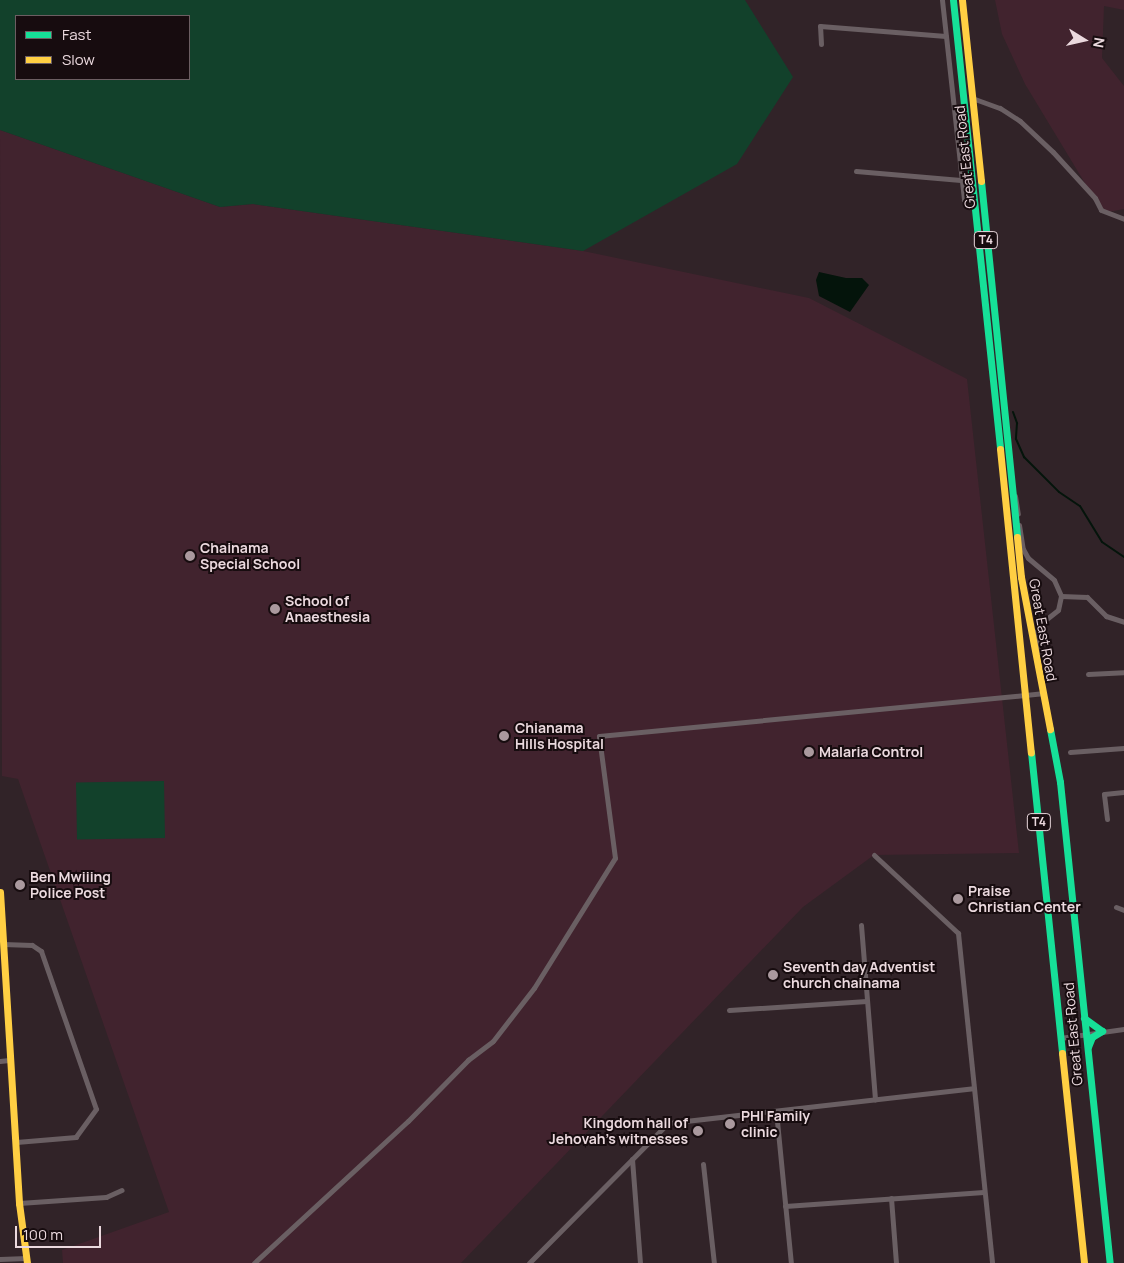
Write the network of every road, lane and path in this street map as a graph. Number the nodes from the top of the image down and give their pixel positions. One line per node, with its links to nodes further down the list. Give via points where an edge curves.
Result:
1 (942, 0): 4 (street)
2 (953, 0): 9 (main road, Great East Road / T4)
3 (962, 0): 6 (main road, Great East Road / T4)
4 (946, 36): 5 (street, via 820,26); 8 (street)
5 (821, 44)
6 (972, 98): 10 (street, via 1000,108 1020,121 1095,198 1101,210); 11 (main road, Great East Road / T4)
7 (856, 171): 8 (street)
8 (962, 180): 9 (street, via 964,200)
9 (972, 195): 18 (main road, Great East Road / T4)
10 (1124, 219)
11 (1010, 481): 12 (street, via 1017,501 1023,549 1028,558 1054,580); 16 (main road, Great East Road / T4, via 1021,577)
12 (1061, 596): 13 (street, via 1087,597 1106,616); 16 (street, via 1058,610 1040,624 1037,631)
13 (1124, 622)
14 (1124, 672): 15 (street)
15 (1088, 674)
16 (1040, 680): 17 (main road, Great East Road / T4)
17 (1042, 693): 18 (street); 31 (main road, Great East Road / T4, via 1060,782)
18 (1026, 695): 35 (main road, Great East Road / T4); 52 (street, via 600,736 615,858 534,988 493,1041 468,1060 408,1121)
19 (1124, 748): 20 (street)
20 (1070, 752)
21 (1124, 792): 22 (street, via 1104,794)
22 (1107, 819)
23 (874, 855): 39 (street, via 958,934)
24 (0, 892): 28 (main road)
25 (1116, 908): 26 (street)
26 (1124, 910)
27 (861, 926): 29 (street)
28 (3, 944): 37 (main road); 42 (street, via 32,945 41,951 96,1109 76,1137)
29 (866, 1000): 30 (street); 40 (street)
30 (729, 1010)
31 (1084, 1018): 33 (main road); 34 (main road, Great East Road / T4)
32 (1124, 1029): 33 (street)
33 (1102, 1031): 34 (street); 36 (main road, via 1092,1037)
34 (1086, 1032): 35 (street); 36 (main road, Great East Road / T4)
35 (1060, 1038): 59 (main road, Great East Road / T4)
36 (1087, 1049): 60 (main road, Great East Road / T4)
37 (9, 1060): 38 (street); 42 (main road)
38 (0, 1061)
39 (973, 1088): 40 (street); 46 (street)
40 (875, 1099): 41 (street)
41 (776, 1111): 43 (street, via 668,1123); 49 (street)
42 (16, 1142): 48 (main road)
43 (632, 1159): 53 (street); 54 (street)
44 (703, 1164): 55 (street)
45 (122, 1190): 48 (street, via 106,1197)
46 (984, 1192): 47 (street); 58 (street)
47 (891, 1198): 49 (street); 57 (street)
48 (19, 1203): 51 (main road)
49 (785, 1206): 56 (street)
50 (0, 1259): 51 (street)
51 (27, 1261)
52 (254, 1263)
53 (529, 1263)
54 (640, 1263)
55 (714, 1263)
56 (791, 1263)
57 (896, 1263)
58 (992, 1263)
59 (1084, 1263)
60 (1110, 1263)

